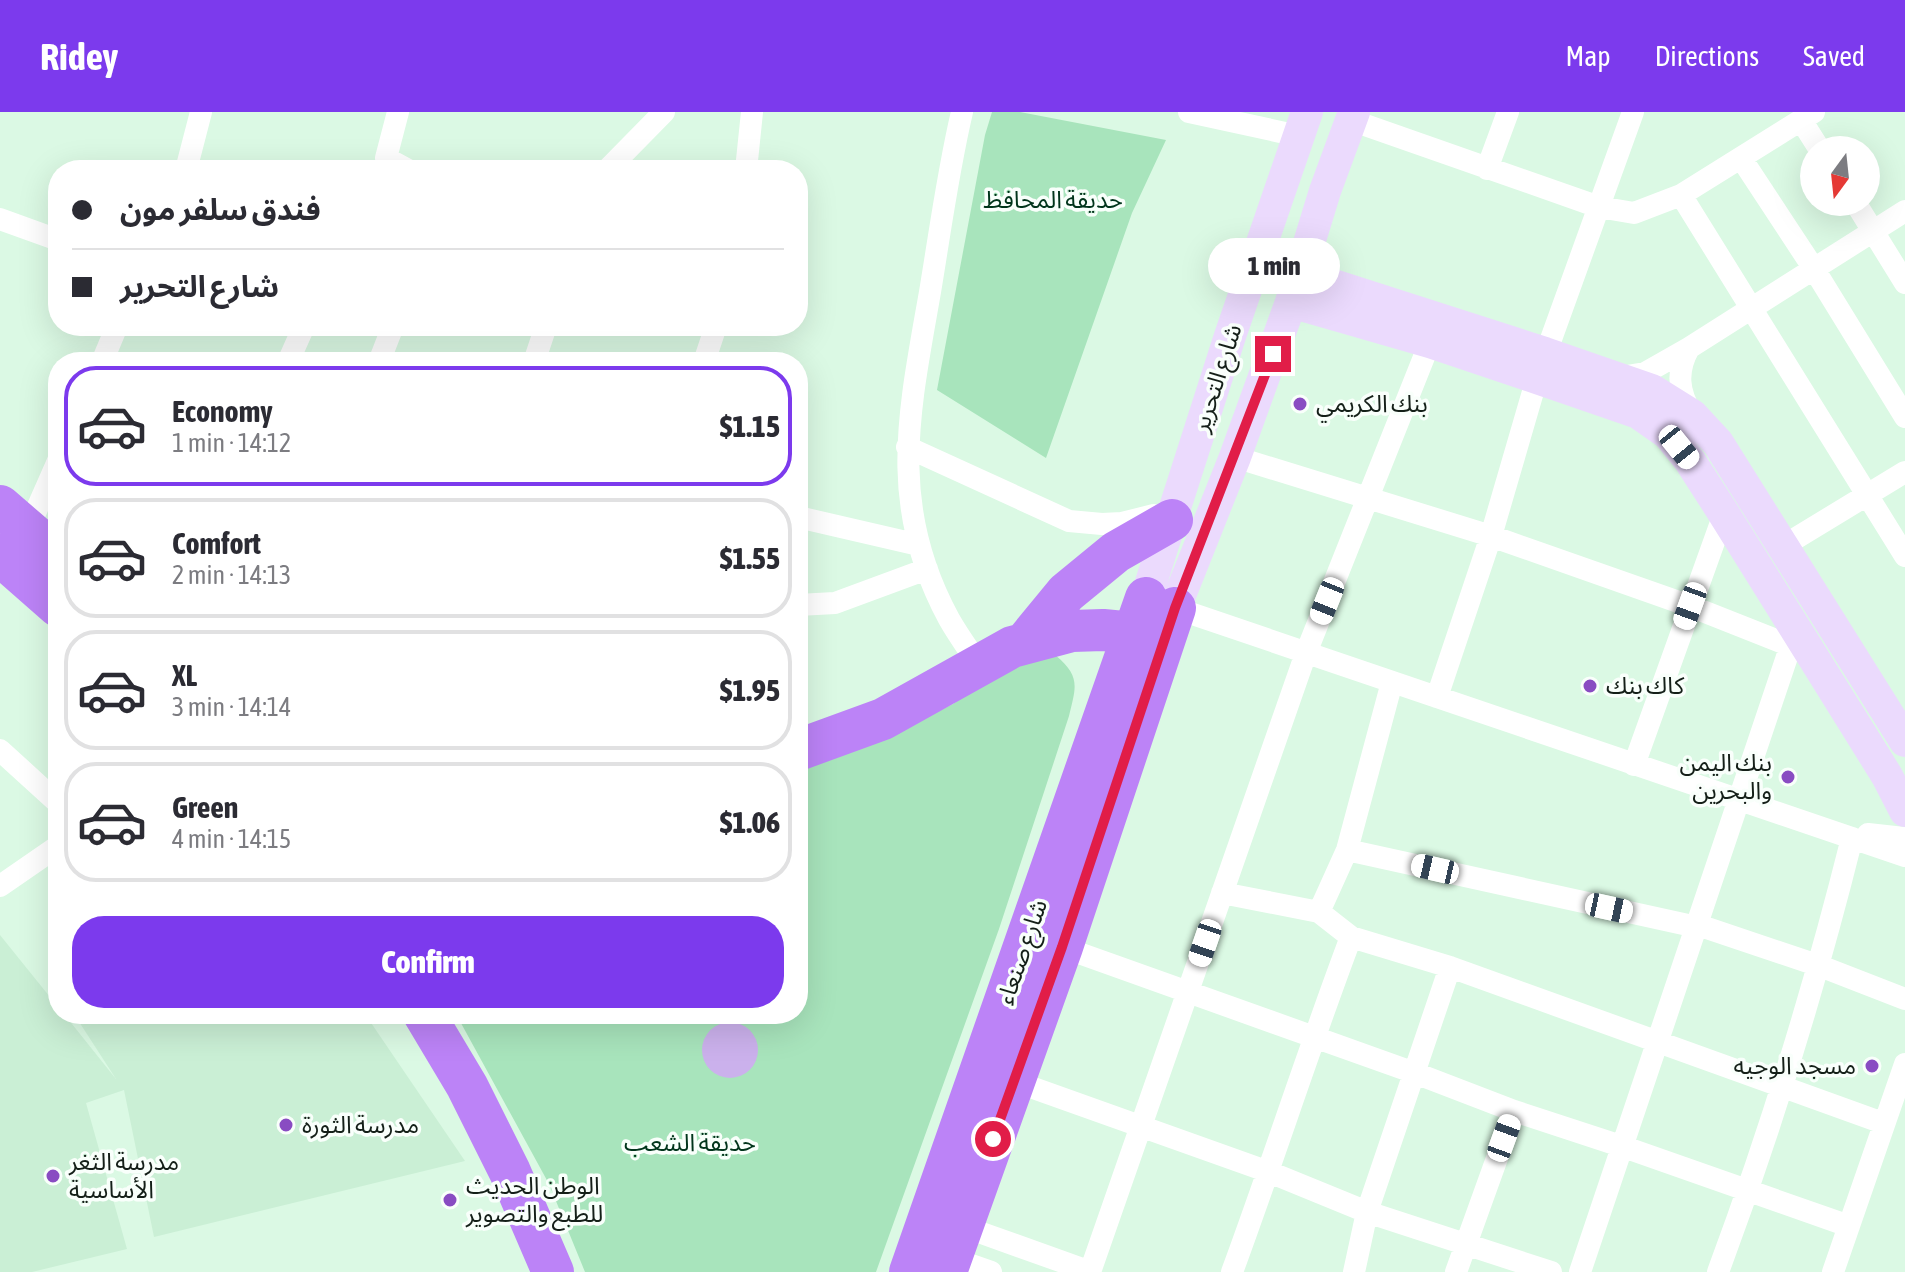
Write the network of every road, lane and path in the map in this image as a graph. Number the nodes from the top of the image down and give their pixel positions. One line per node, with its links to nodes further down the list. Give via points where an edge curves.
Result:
1 (201, 112): 14 (street)
2 (398, 112): 15 (street)
3 (664, 112): 16 (street)
4 (752, 112): 17 (street)
5 (962, 112): 38 (street)
6 (1189, 112): 10 (street)
7 (1508, 112): 18 (street)
8 (1631, 113): 22 (street)
9 (1808, 116): 12 (street); 13 (street)
10 (1303, 123): 11 (main road, via 1317,135 1335,138); 19 (main road, شارع التحرير)
11 (1350, 123): 18 (street); 20 (main road, شارع التحرير)
12 (1815, 136)
13 (1741, 158): 21 (street); 28 (street)
14 (189, 160)
15 (381, 160)
16 (617, 160)
17 (747, 160)
18 (1487, 169): 22 (street)
19 (1285, 177): 20 (main road, via 1309,173); 44 (main road, شارع التحرير)
20 (1325, 191): 30 (main road, شارع التحرير)
21 (1681, 195): 22 (street, via 1634,213); 31 (street)
22 (1599, 207): 34 (street)
23 (1905, 211): 26 (street)
24 (1864, 216): 26 (street)
25 (0, 219): 27 (street)
26 (1874, 231): 28 (street); 29 (street)
27 (48, 236)
28 (1814, 269): 31 (street); 37 (street)
29 (1905, 283)
30 (1295, 288): 32 (main road); 34 (main road); 39 (main road, شارع التحرير)
31 (1751, 309): 33 (street); 42 (street)
32 (1430, 342): 34 (main road); 43 (street)
33 (1689, 348): 35 (street, via 1645,373); 36 (street, via 1679,377)
34 (1541, 365): 35 (main road); 45 (main road, via 1638,413 1668,434); 47 (street)
35 (1615, 377): 36 (main road, via 1652,390)
36 (1692, 415): 50 (main road, via 1718,443)
37 (1905, 417)
38 (907, 447): 44 (street, via 1069,521 1122,523); 48 (street)
39 (1235, 457): 43 (street); 56 (main road, شارع التحرير)
40 (1905, 472): 42 (street)
41 (48, 481): 49 (street)
42 (1867, 495): 50 (street); 51 (street)
43 (1368, 499): 47 (street); 59 (street)
44 (1174, 512): 56 (main road, شارع التحرير); 58 (highway, via 1076,585)
45 (1724, 514): 55 (street); 57 (main road)
46 (808, 519): 48 (street)
47 (1491, 536): 55 (street); 62 (street)
48 (919, 545): 52 (street)
49 (15, 546): 53 (highway)
50 (1783, 546): 63 (main road)
51 (1905, 556)
52 (927, 569): 54 (street, via 835,603); 60 (street, via 949,619)
53 (48, 592)
54 (808, 604)
55 (1690, 606): 57 (street); 66 (street)
56 (1152, 613): 58 (highway, via 1103,630 1072,631); 59 (street); 81 (highway, شارع صنعاء); 104 (highway, شارع صنعاء)
57 (1793, 638): 68 (street); 69 (main road)
58 (1025, 643): 60 (highway)
59 (1306, 653): 61 (street); 77 (street)
60 (979, 665): 64 (highway, via 883,719)
61 (1392, 682): 62 (street); 73 (street)
62 (1437, 697): 66 (street)
63 (1902, 731)
64 (808, 746)
65 (0, 750): 67 (street)
66 (1634, 765): 68 (street)
67 (48, 794)
68 (1740, 800): 70 (street); 79 (street)
69 (1905, 811)
70 (1823, 828): 71 (street); 72 (street)
71 (1852, 838): 75 (street); 82 (street)
72 (1905, 838)
73 (1347, 850): 78 (street); 79 (street)
74 (48, 853): 76 (street)
75 (1905, 856)
76 (0, 886)
77 (1222, 893): 78 (street); 84 (street)
78 (1319, 912): 80 (street)
79 (1697, 927): 82 (street); 88 (street)
80 (1351, 937): 83 (street); 87 (street)
81 (1062, 947): 84 (street); 91 (highway, شارع صنعاء)
82 (1820, 966): 85 (street); 92 (street)
83 (1450, 967): 88 (street); 90 (street)
84 (1188, 992): 87 (street); 95 (street)
85 (1905, 999)
86 (430, 1024): 103 (highway, via 510,1172)
87 (1313, 1038): 90 (street); 97 (street)
88 (1660, 1041): 92 (street); 96 (street)
89 (1905, 1064): 94 (street)
90 (1415, 1073): 93 (street); 99 (street)
91 (1014, 1081): 95 (street); 102 (highway, شارع صنعاء)
92 (1783, 1088): 94 (street); 98 (street)
93 (1514, 1111): 96 (street); 101 (street)
94 (1894, 1113): 100 (street)
95 (1141, 1126): 97 (street); 106 (street)
96 (1624, 1147): 98 (street); 111 (street)
97 (1269, 1172): 99 (street); 107 (street)
98 (1748, 1190): 100 (street); 112 (street)
99 (1367, 1212): 101 (street); 108 (street)
100 (1849, 1226): 113 (street)
101 (1465, 1245): 109 (street); 110 (street)
102 (953, 1252): 105 (street); 106 (street)
103 (553, 1272)
104 (910, 1272)
105 (991, 1272)
106 (1090, 1272)
107 (1232, 1272)
108 (1354, 1272)
109 (1456, 1272)
110 (1551, 1272)
111 (1580, 1272)
112 (1718, 1272)
113 (1833, 1272)

